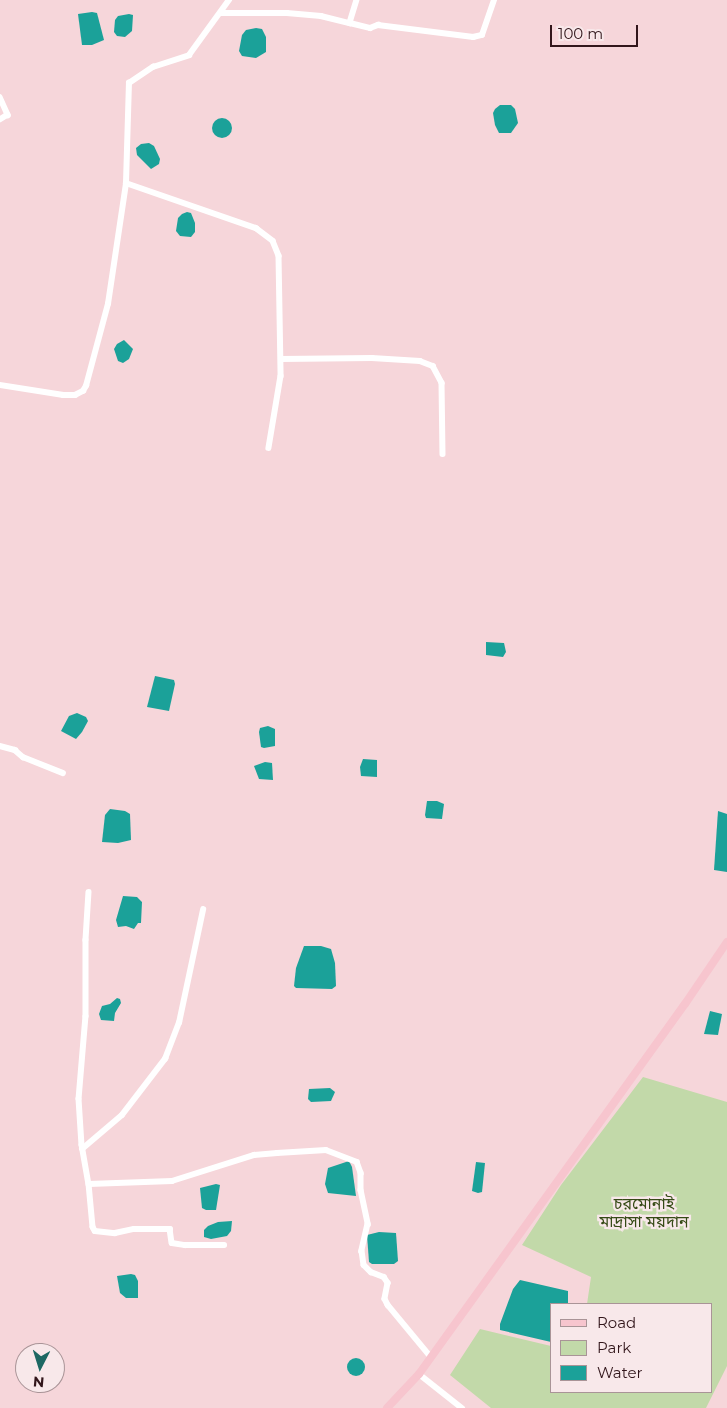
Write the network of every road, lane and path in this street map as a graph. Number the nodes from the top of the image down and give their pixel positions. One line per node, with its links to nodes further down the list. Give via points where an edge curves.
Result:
1 (230, 0): 4 (street)
2 (357, 0): 5 (street)
3 (494, 0): 5 (street, via 482,34 473,37 378,25 370,28)
4 (222, 13): 5 (street, via 295,14); 8 (street, via 189,55 153,67 129,83)
5 (350, 22)
6 (0, 97): 7 (street, via 8,115)
7 (0, 120)
8 (126, 183): 9 (street, via 256,228 273,241 280,256); 10 (street, via 108,304 83,391 63,395)
9 (281, 359): 11 (street); 12 (street, via 372,358 420,361 432,366 442,383)
10 (0, 385)
11 (269, 448)
12 (443, 454)
13 (0, 746): 14 (street)
14 (63, 772)
15 (90, 892): 18 (street, via 86,1016 79,1086)
16 (203, 910): 18 (street, via 179,1022 165,1060 122,1115)
17 (727, 942): 21 (main road)
18 (82, 1149): 19 (street)
19 (89, 1184): 20 (street, via 95,1231 115,1233 161,1228 170,1229 172,1243); 21 (street, via 172,1181 254,1155 277,1153 326,1150 357,1162 362,1173 368,1224 362,1250 364,1266 384,1277 388,1283 388,1304)
20 (224, 1245)
21 (431, 1357): 22 (main road)
22 (419, 1374): 23 (main road); 24 (street)
23 (387, 1408)
24 (462, 1408)

